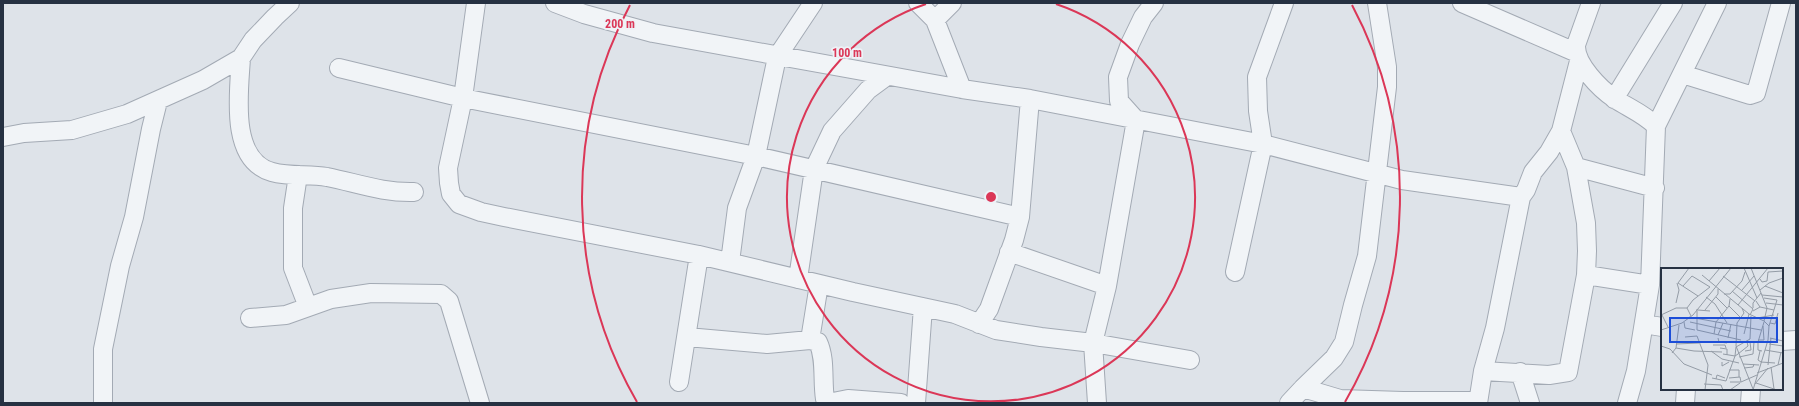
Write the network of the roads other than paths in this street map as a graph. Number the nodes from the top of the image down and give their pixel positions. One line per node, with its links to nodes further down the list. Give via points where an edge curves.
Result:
1 (290, 3): 18 (street, via 253,40)
2 (476, 3): 23 (street)
3 (555, 3): 16 (street, via 645,32)
4 (814, 3): 16 (street)
5 (918, 3): 15 (street)
6 (952, 3): 15 (street)
7 (1154, 3): 27 (street, via 1143,17 1118,77 1119,101)
8 (1284, 3): 31 (street, via 1257,77 1258,111)
9 (1376, 3): 35 (street, via 1387,67 1387,87)
10 (1462, 3): 17 (street)
11 (1591, 3): 17 (street, via 1576,45)
12 (1672, 3): 25 (street)
13 (1781, 3): 20 (street, via 1756,93 1750,94)
14 (1714, 4): 20 (street)
15 (935, 20): 22 (street)
16 (777, 56): 21 (street); 32 (street)
17 (1577, 57): 25 (street, via 1598,84); 29 (street)
18 (241, 58): 26 (street, via 203,80); 36 (street, via 238,112 247,153 254,162 272,172)
19 (338, 68): 23 (street)
20 (1682, 74): 28 (street)
21 (887, 76): 22 (street); 34 (street, via 868,90 832,131)
22 (962, 89): 24 (street)
23 (463, 98): 32 (street); 42 (street, via 448,168 451,194 459,204 504,217)
24 (1030, 99): 27 (street); 40 (street)
25 (1614, 99): 28 (street)
26 (158, 101): 30 (street, via 127,114 72,130); 71 (street, via 103,349)
27 (1136, 120): 31 (street); 49 (street)
28 (1656, 126): 37 (street)
29 (1561, 131): 33 (street); 39 (street, via 1533,172)
30 (3, 137)
31 (1263, 144): 35 (street); 44 (street)
32 (756, 156): 34 (street); 43 (street, via 737,208)
33 (1576, 167): 37 (street); 45 (street, via 1586,223)
34 (814, 169): 40 (street); 46 (street)
35 (1376, 173): 39 (street, via 1402,180); 65 (street, via 1367,256 1344,342 1334,358)
36 (298, 175): 38 (street, via 326,177 395,192); 50 (street, via 293,208 293,268)
37 (1655, 188): 48 (street)
38 (414, 192)
39 (1521, 197): 62 (street, via 1495,328)
40 (1020, 217): 41 (street)
41 (1009, 252): 49 (street); 53 (street, via 989,309)
42 (699, 255): 43 (street); 56 (street)
43 (730, 262): 46 (street)
44 (1236, 272)
45 (1586, 274): 48 (street); 63 (street, via 1568,372 1549,375)
46 (798, 279): 47 (street)
47 (819, 284): 51 (street); 57 (street)
48 (1650, 285): 54 (street)
49 (1107, 286): 60 (street)
50 (308, 307): 52 (street, via 286,315); 72 (street, via 331,299 371,293 441,294 449,302)
51 (923, 307): 53 (street, via 956,314); 74 (street)
52 (250, 318)
53 (979, 324): 60 (street, via 1015,334)
54 (1644, 324): 55 (street); 78 (street, via 1636,371)
55 (1661, 327)
56 (687, 336): 57 (street, via 767,344); 64 (street)
57 (810, 340): 73 (street, via 818,342 822,350 825,399 833,402 848,399)
58 (1796, 340): 59 (street)
59 (1783, 341)
60 (1093, 343): 61 (street); 75 (street)
61 (1190, 360)
62 (1483, 371): 63 (street); 70 (street)
63 (1520, 372): 77 (street)
64 (679, 382)
65 (1303, 388): 68 (street); 76 (street)
66 (1686, 390): 79 (street)
67 (1751, 390): 80 (street)
68 (1340, 401): 69 (street)
69 (1403, 402): 70 (street)
70 (1478, 402)
71 (103, 403)
72 (480, 403)
73 (901, 403)
74 (916, 403)
75 (1097, 403)
76 (1290, 403)
77 (1530, 403)
78 (1627, 403)
79 (1685, 403)
80 (1750, 403)

